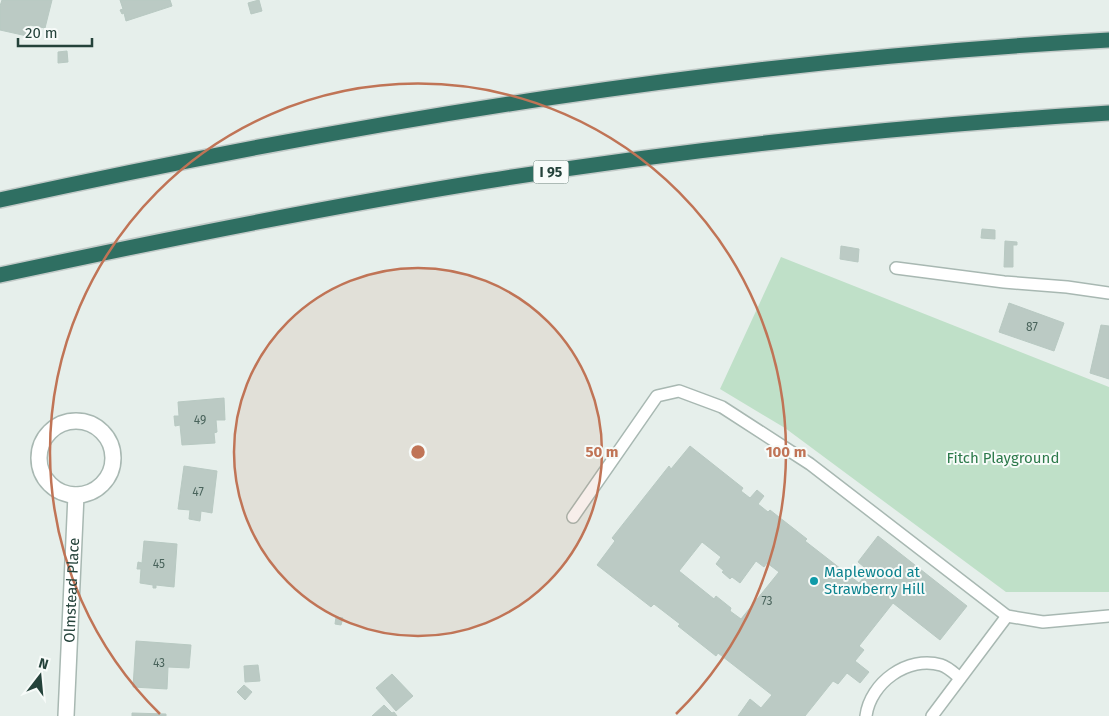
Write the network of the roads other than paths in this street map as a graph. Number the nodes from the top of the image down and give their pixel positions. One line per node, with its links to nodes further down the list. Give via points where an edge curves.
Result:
1 (1109, 40): 3 (highway, via 824,62 561,95 290,140)
2 (1109, 113): 5 (highway, I 95, via 836,136 577,168 314,211)
3 (0, 200)
4 (896, 268): 6 (lane)
5 (0, 275)
6 (1109, 293)
7 (76, 495): 7 (street, via 92,491 104,482 113,462 112,446 104,433 91,424 76,421 61,424 49,433 40,454 41,469 49,483 62,492); 12 (street, Olmstead Place)
8 (573, 517): 9 (lane, via 657,396 679,391 722,407 810,464)
9 (1007, 616): 10 (lane, via 1043,622); 11 (lane)
10 (1109, 616)
11 (960, 678): 13 (lane, via 943,665 916,665 897,671 873,696); 14 (lane)
12 (66, 716)
13 (866, 716)
14 (932, 716)

